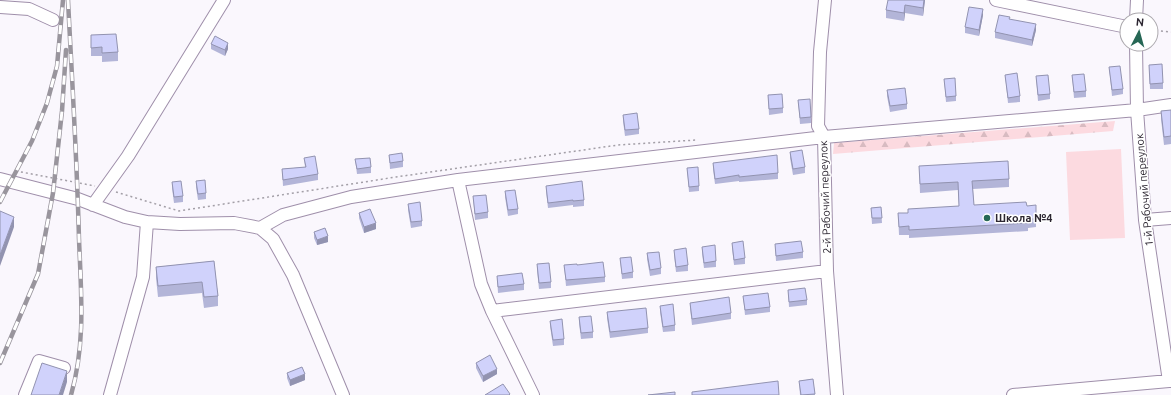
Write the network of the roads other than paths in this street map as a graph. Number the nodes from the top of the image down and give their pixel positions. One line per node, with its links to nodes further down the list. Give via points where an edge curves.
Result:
1 (224, 0): 15 (street, via 128,156)
2 (825, 0): 12 (street, 2-й Рабочий переулок, via 820,52 818,126)
3 (996, 0): 8 (street)
4 (1137, 0): 6 (street)
5 (0, 7): 7 (street, via 29,9)
6 (1136, 12)
7 (53, 20)
8 (1119, 25)
9 (1136, 52): 11 (street, 1-й Рабочий переулок)
10 (1171, 105): 11 (street)
11 (1138, 110): 12 (street); 17 (street, 1-й Рабочий переулок)
12 (824, 137): 14 (street); 20 (street, 2-й Рабочий переулок)
13 (0, 180): 15 (street)
14 (458, 180): 19 (street, via 351,197 283,215); 21 (street, via 481,284)
15 (93, 205): 18 (street)
16 (1171, 218): 17 (street)
17 (1145, 220): 23 (street, 1-й Рабочий переулок)
18 (146, 222): 19 (street, via 234,223); 25 (street, via 143,278)
19 (260, 228): 26 (street, via 273,239 293,275)
20 (828, 271): 21 (street); 28 (street, 2-й Рабочий переулок)
21 (492, 311): 27 (street)
22 (64, 368): 24 (street, via 39,361)
23 (1170, 381): 29 (street)
24 (25, 395)
25 (110, 395)
26 (343, 395)
27 (533, 395)
28 (837, 395)
29 (1013, 395)

